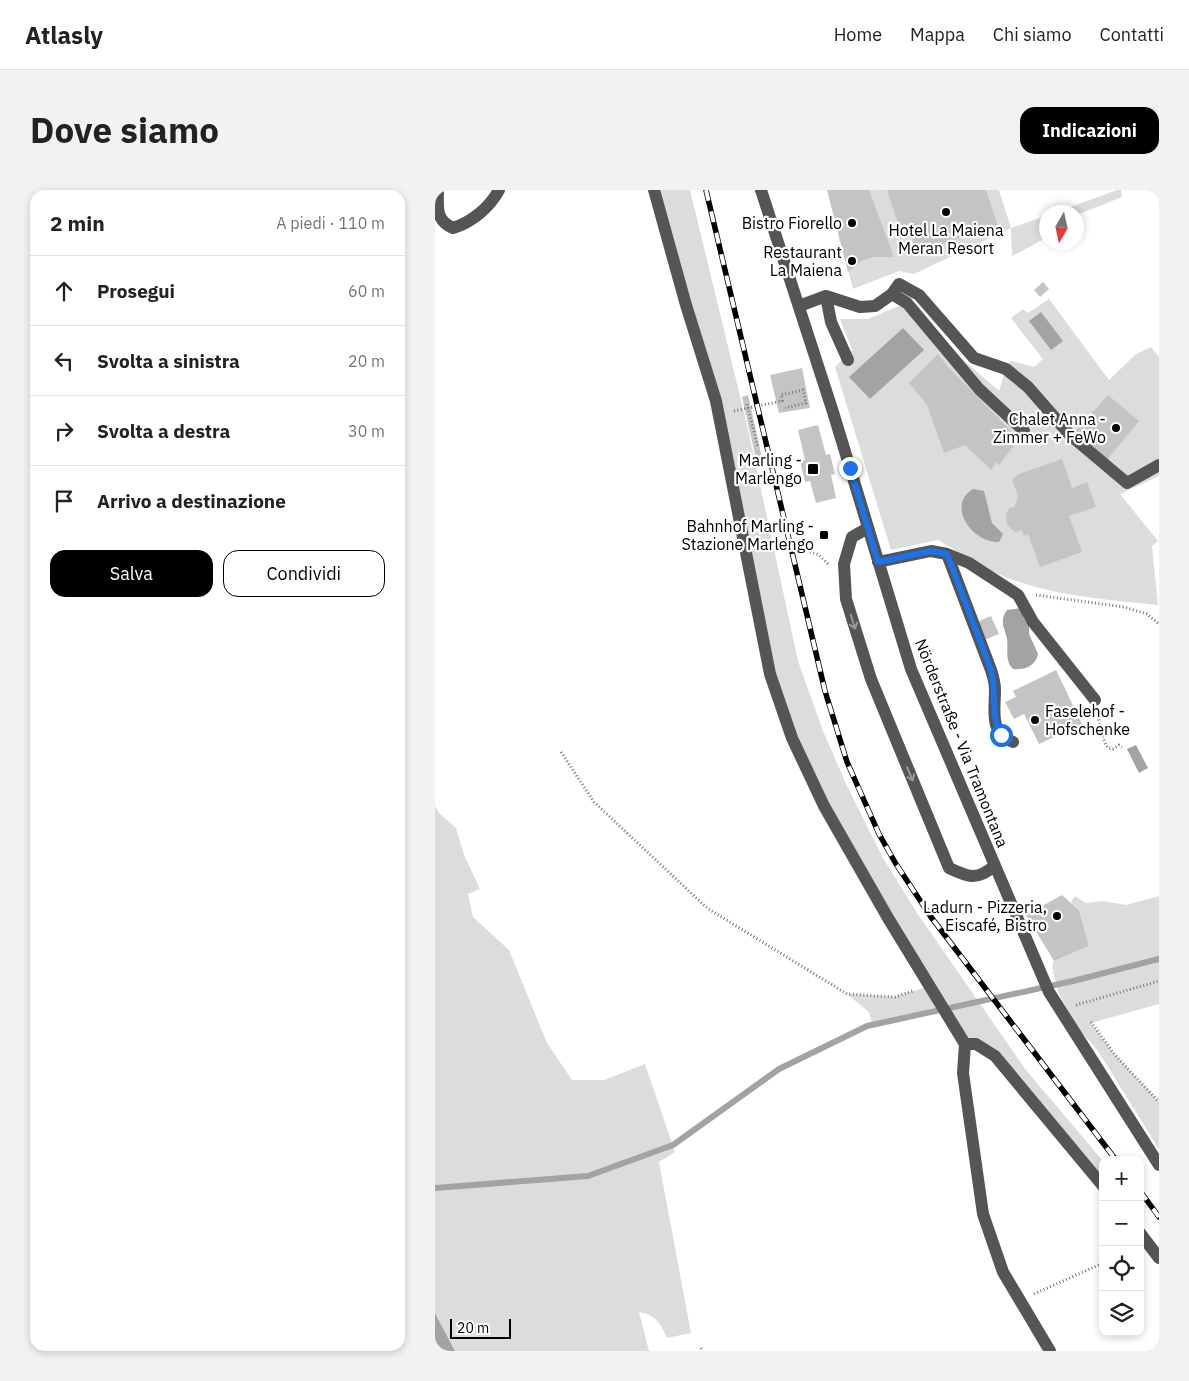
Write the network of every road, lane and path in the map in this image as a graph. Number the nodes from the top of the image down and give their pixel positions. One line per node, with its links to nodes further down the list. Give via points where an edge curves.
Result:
1 (438, 190): 2 (street, via 437,213 444,224 453,228 470,222)
2 (499, 190)
3 (654, 190): 11 (street)
4 (761, 190): 7 (street, Nörderstraße - Via Tramontana)
5 (892, 294): 6 (street, via 875,306 860,307); 12 (street, via 907,303 979,389); 14 (street, via 899,284 919,295 974,358 1006,369 1029,387 1070,435 1127,483)
6 (826, 296): 7 (street); 8 (street, via 831,322)
7 (799, 306): 15 (street, Nörderstraße - Via Tramontana)
8 (848, 360)
9 (748, 406): 10 (path, via 782,401 781,395 803,390 806,403); 11 (path); 13 (path)
10 (785, 408)
11 (719, 415): 26 (street, via 770,674 792,738 824,806)
12 (1024, 431)
13 (757, 446)
14 (1159, 464)
15 (868, 528): 17 (street, Nörderstraße - Via Tramontana); 24 (street, one-way to 24, via 851,537 844,574 846,599 871,679 949,868 967,877 984,874)
16 (947, 554): 17 (street, via 931,551); 18 (street, via 969,563); 21 (street, via 991,670 997,727 1001,735)
17 (878, 562): 24 (street, Nörderstraße - Via Tramontana, via 911,669)
18 (1011, 591): 19 (path, via 1124,608 1147,614); 20 (street)
19 (1159, 624)
20 (1095, 700): 22 (path, via 1105,743 1108,748)
21 (1013, 742)
22 (1122, 747)
23 (561, 752): 26 (path, via 594,802 707,908 847,994 895,997)
24 (994, 866): 31 (street, Nörderstraße - Via Tramontana, via 1049,992)
25 (1159, 981): 27 (path)
26 (929, 986): 29 (street)
27 (1086, 1002)
28 (1091, 1022): 30 (path, via 1115,1055)
29 (965, 1044): 32 (street, via 977,1044 995,1056); 36 (street, via 963,1073 983,1214 1003,1272)
30 (1159, 1102)
31 (1159, 1165)
32 (1099, 1181)
33 (1144, 1238): 34 (street)
34 (1159, 1258)
35 (1099, 1265): 36 (path)
36 (1019, 1300): 37 (street)
37 (1049, 1351)

